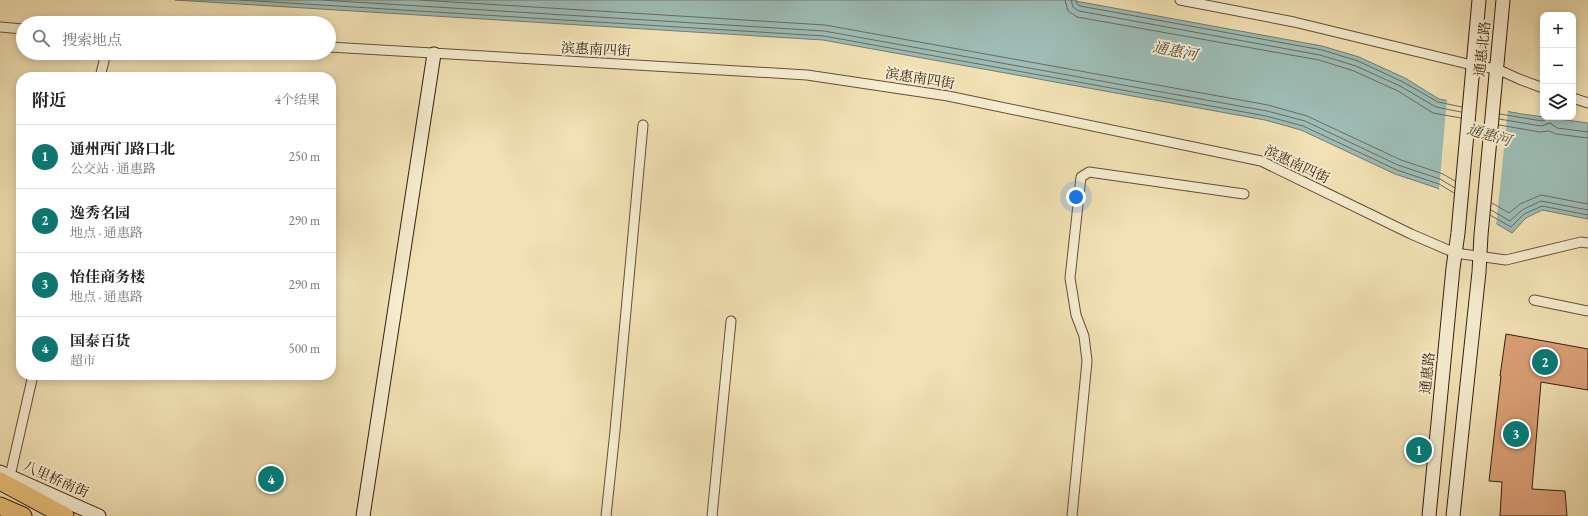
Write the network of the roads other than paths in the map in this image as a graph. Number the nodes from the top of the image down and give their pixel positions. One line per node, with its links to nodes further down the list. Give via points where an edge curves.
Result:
1 (1180, 0): 9 (street, via 1294,22)
2 (1479, 0): 9 (main road, 通惠北路)
3 (1503, 0): 10 (main road, 通惠北路)
4 (0, 27): 5 (street)
5 (16, 28)
6 (336, 47): 7 (street, 滨惠南四街)
7 (434, 54): 19 (street, 滨惠南四街, via 807,75 948,96 1261,161); 30 (main road)
8 (104, 60): 11 (street)
9 (1472, 65): 10 (street); 17 (main road, 通惠北路)
10 (1497, 69): 12 (street); 20 (main road, 通惠北路)
11 (101, 72)
12 (1540, 87)
13 (1576, 99): 14 (street)
14 (1588, 103)
15 (643, 125): 31 (street)
16 (1244, 194): 33 (street, via 1089,172 1081,177 1070,278 1076,315 1084,336 1087,361)
17 (1458, 233): 19 (main road, 通惠路)
18 (1588, 243): 20 (street, 滨惠南四街, via 1581,242 1506,260)
19 (1455, 254): 20 (street, 滨惠南四街); 34 (main road, 通惠路)
20 (1480, 257): 35 (main road)
21 (1534, 300): 22 (street)
22 (1588, 310)
23 (731, 321): 32 (street)
24 (32, 380): 25 (street)
25 (3, 476): 28 (highway); 29 (main road, 八里桥南街)
26 (0, 506): 27 (highway)
27 (24, 516)
28 (65, 516)
29 (99, 516)
30 (363, 516)
31 (606, 516)
32 (712, 516)
33 (1072, 516)
34 (1429, 516)
35 (1454, 516)

